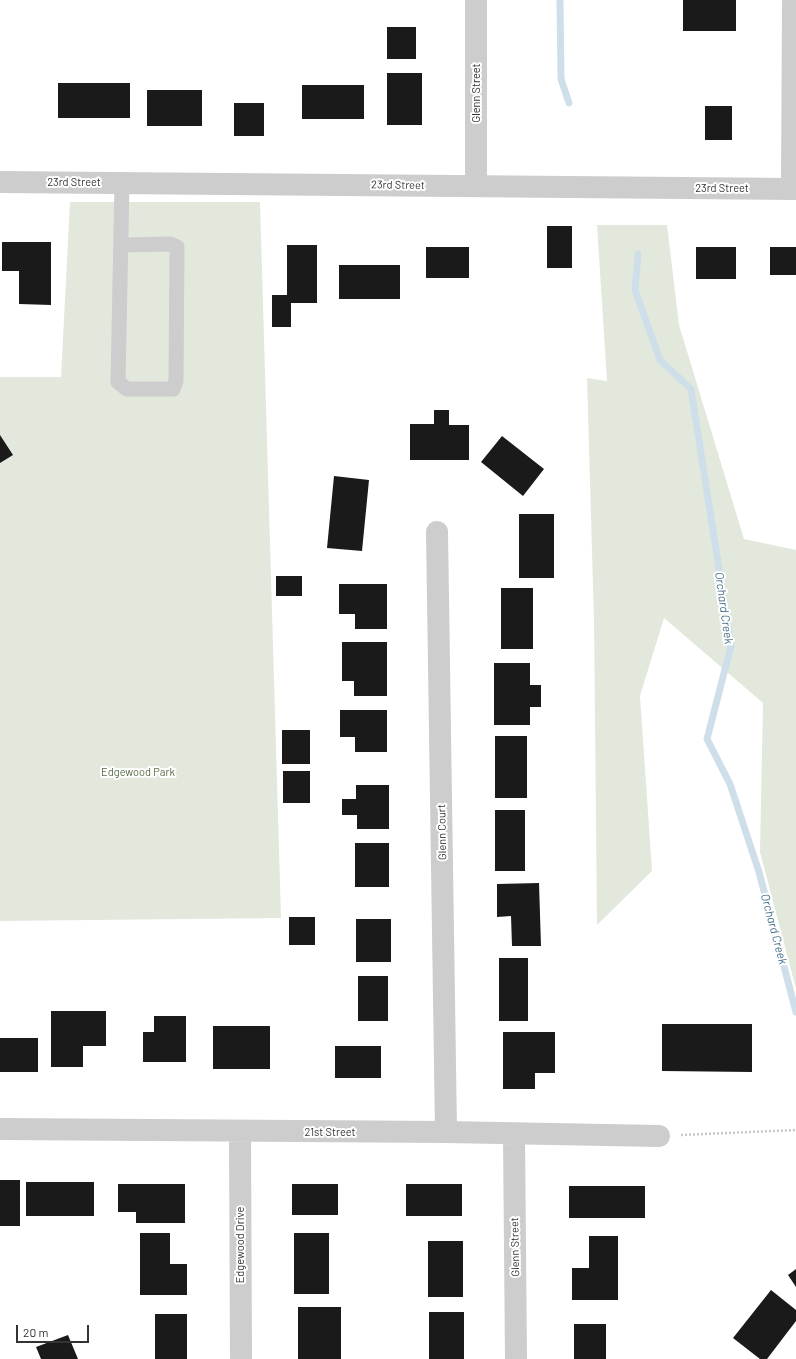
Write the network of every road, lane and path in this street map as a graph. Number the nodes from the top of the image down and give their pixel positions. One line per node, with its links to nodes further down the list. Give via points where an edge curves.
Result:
1 (476, 0): 5 (street, Glenn Street)
2 (794, 0): 6 (street)
3 (0, 182): 4 (street, 23rd Street)
4 (122, 182): 5 (street, 23rd Street); 7 (lane)
5 (476, 186): 6 (street, 23rd Street)
6 (794, 189)
7 (122, 245): 7 (lane, via 118,382 127,389 173,389 176,381 176,248 170,244)
8 (437, 532): 12 (street, Glenn Court)
9 (0, 1130): 11 (street, 21st Street)
10 (796, 1130): 14 (path)
11 (240, 1132): 12 (street, 21st Street); 15 (street, Edgewood Drive)
12 (446, 1132): 13 (street, 21st Street)
13 (514, 1135): 14 (street, 21st Street); 16 (street, Glenn Street)
14 (659, 1136)
15 (241, 1359)
16 (516, 1359)

